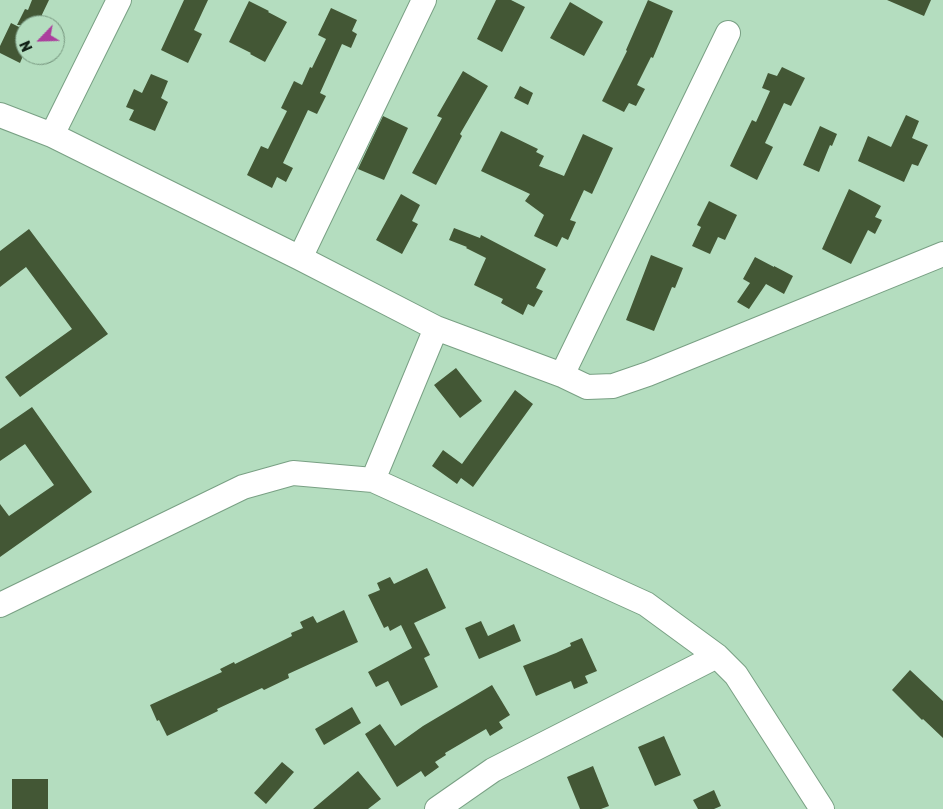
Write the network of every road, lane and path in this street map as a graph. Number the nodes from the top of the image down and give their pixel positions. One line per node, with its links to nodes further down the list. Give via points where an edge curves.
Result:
1 (119, 0): 5 (street)
2 (424, 0): 7 (street)
3 (728, 33): 9 (street)
4 (0, 115): 5 (street)
5 (52, 135): 7 (street)
6 (943, 254): 9 (street, via 612,386 588,387)
7 (300, 258): 8 (street)
8 (436, 328): 9 (street); 10 (street)
9 (562, 375)
10 (373, 480): 11 (street, via 293,472 243,486); 12 (street, via 646,604)
11 (0, 605)
12 (717, 656): 13 (street, via 493,770); 14 (street, via 736,675)
13 (437, 809)
14 (822, 809)

